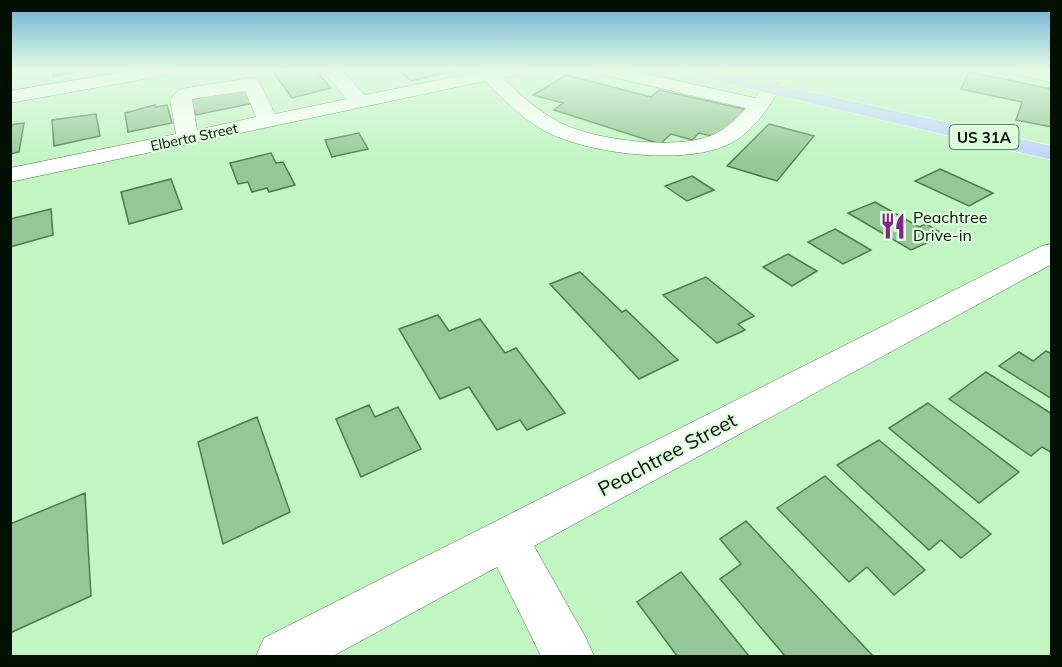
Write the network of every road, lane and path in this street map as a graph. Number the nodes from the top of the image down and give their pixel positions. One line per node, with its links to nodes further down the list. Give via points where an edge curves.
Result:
1 (180, 100): 11 (street)
2 (258, 100): 10 (street)
3 (278, 100): 9 (street)
4 (369, 100): 8 (street, Elberta Street)
5 (515, 100): 6 (street, via 556,129 597,145 640,148 723,139 750,119)
6 (761, 100)
7 (821, 100): 12 (main road, US 31A)
8 (360, 102): 9 (street, Elberta Street)
9 (290, 116): 10 (street, Elberta Street)
10 (268, 121): 11 (street, Elberta Street)
11 (188, 138): 13 (street, Elberta Street)
12 (1052, 153)
13 (10, 175)
14 (1052, 252): 15 (street, Peachtree Street)
15 (506, 539): 16 (street, Peachtree Street); 17 (street)
16 (282, 657)
17 (568, 657)

